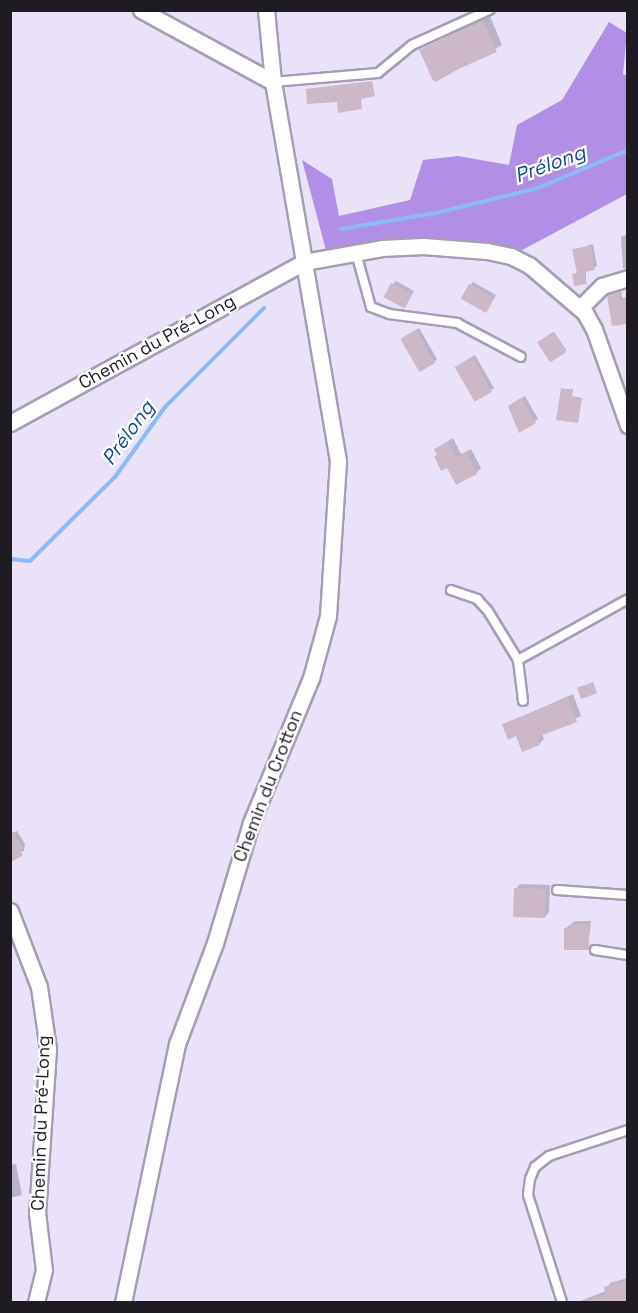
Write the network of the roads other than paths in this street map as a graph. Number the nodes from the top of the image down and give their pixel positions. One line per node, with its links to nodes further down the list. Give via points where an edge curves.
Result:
1 (141, 10): 4 (street)
2 (266, 10): 4 (street, Chemin du Crotton)
3 (489, 10): 4 (lane, via 412,45 378,73)
4 (273, 82): 6 (street, Chemin du Crotton)
5 (356, 253): 6 (street, Chemin du Pré-Long); 8 (street, Chemin du Pré-Long, via 423,246 511,256 529,265); 9 (lane, via 371,307 389,314 457,323)
6 (304, 262): 10 (street, Chemin du Pré-Long); 23 (street, Chemin du Crotton, via 338,461 328,616 310,678 251,823 215,943 177,1044)
7 (627, 278): 8 (street, via 602,286)
8 (580, 308): 11 (street, Chemin du Pré-Long, via 594,329)
9 (521, 357)
10 (10, 423)
11 (627, 425)
12 (451, 590): 14 (lane, via 482,605)
13 (627, 599): 14 (lane)
14 (518, 660): 15 (lane)
15 (523, 701)
16 (557, 890): 17 (lane)
17 (627, 895)
18 (10, 911): 22 (street, Chemin du Pré-Long, via 39,987 48,1048 37,1213 44,1270)
19 (595, 950): 20 (lane)
20 (627, 955)
21 (627, 1130): 24 (lane, via 549,1156 535,1167 530,1179 528,1195)
22 (36, 1302)
23 (123, 1302)
24 (562, 1302)

